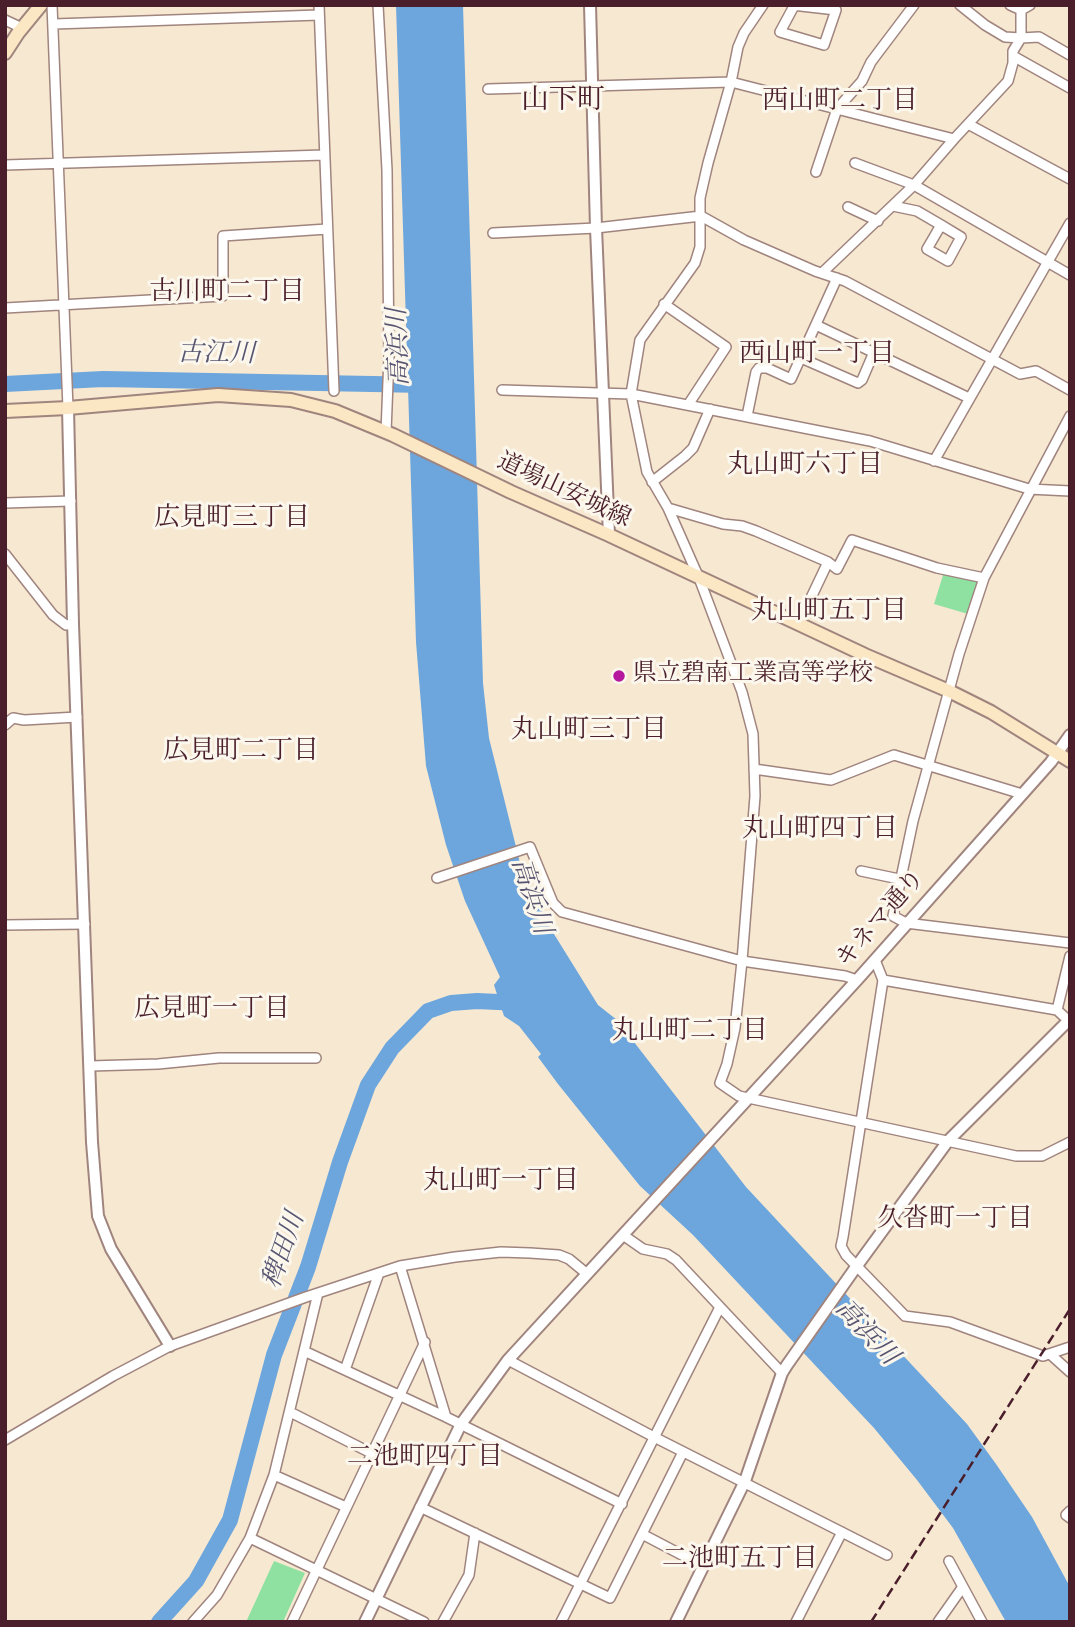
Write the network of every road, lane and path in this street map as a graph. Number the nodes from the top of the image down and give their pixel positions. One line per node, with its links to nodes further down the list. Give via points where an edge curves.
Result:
1 (41, 5): 15 (main road)
2 (52, 5): 14 (street)
3 (378, 5): 66 (street, via 387,170)
4 (590, 5): 21 (street)
5 (764, 5): 20 (street, via 744,33)
6 (914, 5): 24 (street)
7 (960, 5): 16 (street, via 1005,37)
8 (1010, 5): 12 (street)
9 (1030, 5): 12 (street)
10 (793, 6): 10 (street, via 836,10 824,46 780,32)
11 (319, 10): 14 (street); 27 (street)
12 (1021, 10): 16 (street)
13 (5, 20): 15 (street)
14 (54, 24): 29 (street)
15 (22, 28): 17 (main road)
16 (1021, 38): 18 (street, via 1039,37); 19 (street)
17 (5, 52)
18 (1070, 55)
19 (1013, 56): 22 (street); 25 (street, via 1008,81)
20 (731, 82): 21 (street); 24 (street); 36 (street, via 702,186)
21 (592, 86): 23 (street); 40 (street)
22 (1070, 88)
23 (488, 89)
24 (837, 109): 26 (street); 31 (street)
25 (968, 124): 26 (street); 32 (street)
26 (954, 139): 33 (street)
27 (324, 155): 29 (street); 41 (street)
28 (856, 163): 33 (street)
29 (60, 164): 30 (street); 48 (street)
30 (5, 165)
31 (816, 172)
32 (1070, 179)
33 (914, 185): 35 (street); 43 (street)
34 (848, 206): 37 (street)
35 (893, 206): 37 (street); 39 (street, via 917,211)
36 (701, 216): 40 (street); 44 (street, via 744,240); 47 (street, via 695,263)
37 (878, 220): 44 (street)
38 (1070, 223): 43 (street)
39 (941, 225)
40 (596, 228): 42 (street); 57 (street)
41 (327, 229): 48 (street, via 222,236 223,296); 56 (street)
42 (493, 233)
43 (1046, 262): 45 (street); 52 (street)
44 (823, 272): 46 (street)
45 (1070, 275)
46 (838, 278): 50 (street); 52 (street)
47 (664, 304): 58 (street, via 640,340); 60 (street, via 726,347)
48 (63, 306): 49 (street); 61 (street)
49 (5, 308)
50 (816, 325): 51 (street); 53 (street)
51 (874, 352): 53 (street, via 858,383); 59 (street)
52 (992, 357): 55 (street, via 1020,374 1036,371); 59 (street)
53 (802, 358): 64 (street, via 791,379 759,368)
54 (502, 390): 57 (street)
55 (1070, 390)
56 (334, 391)
57 (603, 392): 58 (street); 74 (street)
58 (631, 394): 60 (street); 68 (street)
59 (969, 398): 67 (street)
60 (688, 405): 62 (street)
61 (68, 408): 63 (main road, 道場山安城線); 66 (main road, 道場山安城線, via 218,395 266,398 335,411); 71 (street)
62 (710, 409): 64 (street); 68 (street, via 693,448)
63 (5, 411)
64 (747, 416): 67 (street, via 870,441)
65 (1070, 416): 69 (street)
66 (390, 433): 74 (main road, 道場山安城線)
67 (934, 461): 69 (street)
68 (652, 482): 73 (street)
69 (1029, 489): 70 (street); 78 (street)
70 (1070, 491)
71 (71, 501): 72 (street); 80 (street)
72 (5, 503)
73 (668, 508): 76 (street, via 749,528); 77 (street)
74 (608, 535): 77 (main road, 道場山安城線)
75 (5, 554): 80 (street, via 53,615 66,625)
76 (828, 562): 78 (street, via 837,569 852,540); 79 (street)
77 (699, 578): 79 (main road, 道場山安城線); 88 (street, via 741,692 753,734)
78 (984, 578): 81 (street)
79 (799, 623): 81 (main road, 道場山安城線)
80 (74, 624): 82 (street)
81 (949, 691): 85 (main road, 道場山安城線); 87 (street)
82 (77, 717): 83 (street, via 13,718); 94 (street)
83 (5, 725)
84 (1070, 735): 85 (street, キネマ通り)
85 (1058, 753): 86 (main road, 道場山安城線); 89 (street, キネマ通り)
86 (1070, 761)
87 (929, 766): 88 (street, via 894,755 831,780); 89 (street); 92 (street)
88 (754, 769): 99 (street)
89 (1022, 794): 93 (street, キネマ通り)
90 (861, 871): 92 (street)
91 (441, 876): 99 (street, via 530,847 553,903 562,912)
92 (899, 879): 93 (street, via 893,916)
93 (906, 923): 96 (street); 98 (street, キネマ通り)
94 (85, 924): 95 (street); 105 (street)
95 (5, 925)
96 (1070, 943)
97 (1070, 956): 102 (street)
98 (875, 960): 100 (street, キネマ通り); 101 (street)
99 (743, 961): 100 (street); 106 (street, via 735,1028 720,1083)
100 (857, 980): 106 (street, キネマ通り)
101 (883, 980): 102 (street); 107 (street)
102 (1056, 1010): 103 (street)
103 (1069, 1021): 108 (street)
104 (316, 1058): 105 (street)
105 (90, 1066): 118 (street, via 98,1216 111,1250)
106 (748, 1097): 107 (street); 110 (street, キネマ通り)
107 (862, 1121): 108 (street); 112 (street, via 841,1246)
108 (948, 1141): 109 (street, via 1016,1156 1042,1156); 112 (street)
109 (1070, 1142)
110 (623, 1235): 114 (street, キネマ通り); 116 (street, via 643,1249 676,1260)
111 (400, 1266): 113 (street); 114 (street, via 500,1252 530,1253 559,1255); 117 (street)
112 (856, 1267): 121 (street, via 905,1316 950,1322 1043,1356); 123 (street)
113 (380, 1273): 115 (street); 124 (street)
114 (586, 1273): 122 (street, キネマ通り)
115 (318, 1293): 118 (street); 120 (street)
116 (720, 1307): 123 (street); 130 (street)
117 (425, 1342): 126 (street); 128 (street)
118 (170, 1346): 131 (street)
119 (1070, 1347): 121 (street)
120 (304, 1351): 124 (street); 127 (street)
121 (1050, 1354): 125 (street)
122 (508, 1360): 129 (street, キネマ通り); 130 (street)
123 (785, 1369): 135 (street)
124 (345, 1370): 126 (street)
125 (1070, 1372)
126 (400, 1396): 128 (street); 133 (street)
127 (290, 1412): 133 (street); 134 (street)
128 (446, 1417): 129 (street)
129 (461, 1424): 136 (street); 138 (street, キネマ通り)
130 (654, 1437): 132 (street); 136 (street)
131 (5, 1440)
132 (683, 1451): 135 (street); 143 (street)
133 (373, 1454): 137 (street)
134 (274, 1475): 137 (street); 144 (street)
135 (745, 1482): 141 (street); 147 (street)
136 (622, 1504): 149 (street)
137 (346, 1507): 148 (street)
138 (420, 1507): 142 (street); 151 (street, キネマ通り)
139 (1070, 1511): 140 (street, via 1066,1515)
140 (1070, 1518)
141 (842, 1532): 145 (street); 159 (street)
142 (475, 1533): 149 (street); 156 (street, via 469,1575)
143 (642, 1534): 147 (street); 149 (street, via 610,1598)
144 (250, 1538): 148 (street); 152 (street, via 216,1595)
145 (887, 1555)
146 (949, 1561): 150 (street)
147 (703, 1566): 158 (street)
148 (315, 1571): 151 (street); 153 (street)
149 (581, 1584): 157 (street)
150 (962, 1588): 160 (street); 161 (street)
151 (375, 1599): 154 (street, キネマ通り); 155 (street)
152 (193, 1622)
153 (292, 1622)
154 (365, 1622)
155 (424, 1622)
156 (443, 1622)
157 (561, 1622)
158 (676, 1622)
159 (796, 1622)
160 (938, 1622)
161 (982, 1622)

